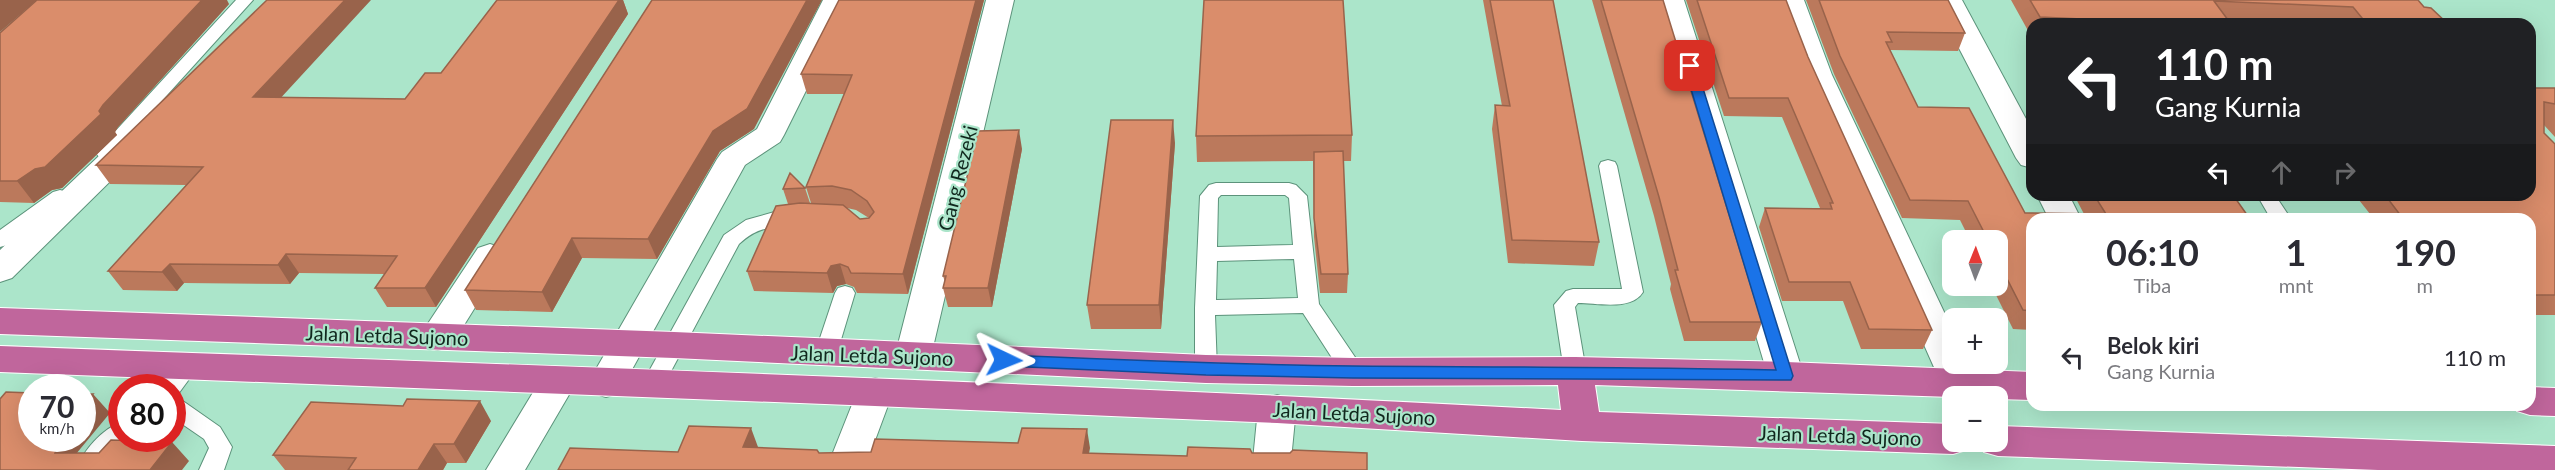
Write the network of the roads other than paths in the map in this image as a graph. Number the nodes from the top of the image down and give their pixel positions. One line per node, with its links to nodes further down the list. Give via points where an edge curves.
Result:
1 (837, 0): 20 (street, via 769,135 733,159)
2 (1000, 0): 23 (street, Gang Rezeki)
3 (1670, 0): 29 (street)
4 (1790, 0): 33 (street, via 1818,75)
5 (1948, 0): 7 (street)
6 (257, 4): 11 (lane, via 55,201); 14 (street)
7 (2026, 147)
8 (1608, 166): 26 (lane, via 1633,292 1627,296 1578,296 1567,300 1564,305)
9 (811, 216): 21 (lane, via 775,217 737,233)
10 (508, 228): 19 (street)
11 (0, 240)
12 (1303, 252): 13 (lane); 13 (lane, via 1295,192 1216,189 1209,196); 16 (lane)
13 (1207, 254): 17 (lane)
14 (0, 270)
15 (845, 293): 22 (lane)
16 (1308, 305): 17 (lane); 27 (lane)
17 (1204, 308): 25 (lane)
18 (0, 321): 19 (highway, Jalan Letda Sujono)
19 (438, 337): 20 (highway, Jalan Letda Sujono)
20 (628, 344): 21 (highway, Jalan Letda Sujono); 32 (street)
21 (674, 345): 22 (highway, Jalan Letda Sujono); 34 (lane)
22 (826, 353): 23 (highway, Jalan Letda Sujono)
23 (914, 356): 25 (highway, Jalan Letda Sujono)
24 (0, 359): 28 (highway, Jalan Letda Sujono)
25 (1206, 369): 27 (highway, Jalan Letda Sujono)
26 (1575, 371): 27 (highway, Jalan Letda Sujono); 29 (highway, Jalan Letda Sujono); 41 (highway)
27 (1353, 372)
28 (143, 374)
29 (1786, 376): 33 (highway, Jalan Letda Sujono)
30 (186, 377): 31 (highway, Jalan Letda Sujono)
31 (560, 381): 32 (highway, Jalan Letda Sujono); 49 (street)
32 (606, 383): 34 (highway, Jalan Letda Sujono)
33 (1959, 383): 35 (highway, Jalan Letda Sujono)
34 (653, 384): 36 (highway, Jalan Letda Sujono)
35 (2026, 386)
36 (875, 392): 39 (highway, Jalan Letda Sujono); 50 (street)
37 (2536, 401): 38 (highway)
38 (2555, 402)
39 (1277, 409): 41 (highway, Jalan Letda Sujono); 51 (street)
40 (186, 415): 48 (lane, via 212,433 221,447)
41 (1582, 426): 42 (highway, Jalan Letda Sujono)
42 (1942, 439)
43 (2008, 442): 45 (highway)
44 (109, 452): 47 (street)
45 (2270, 460): 46 (highway)
46 (2555, 461)
47 (94, 470)
48 (211, 470)
49 (505, 470)
50 (845, 470)
51 (1270, 470)

